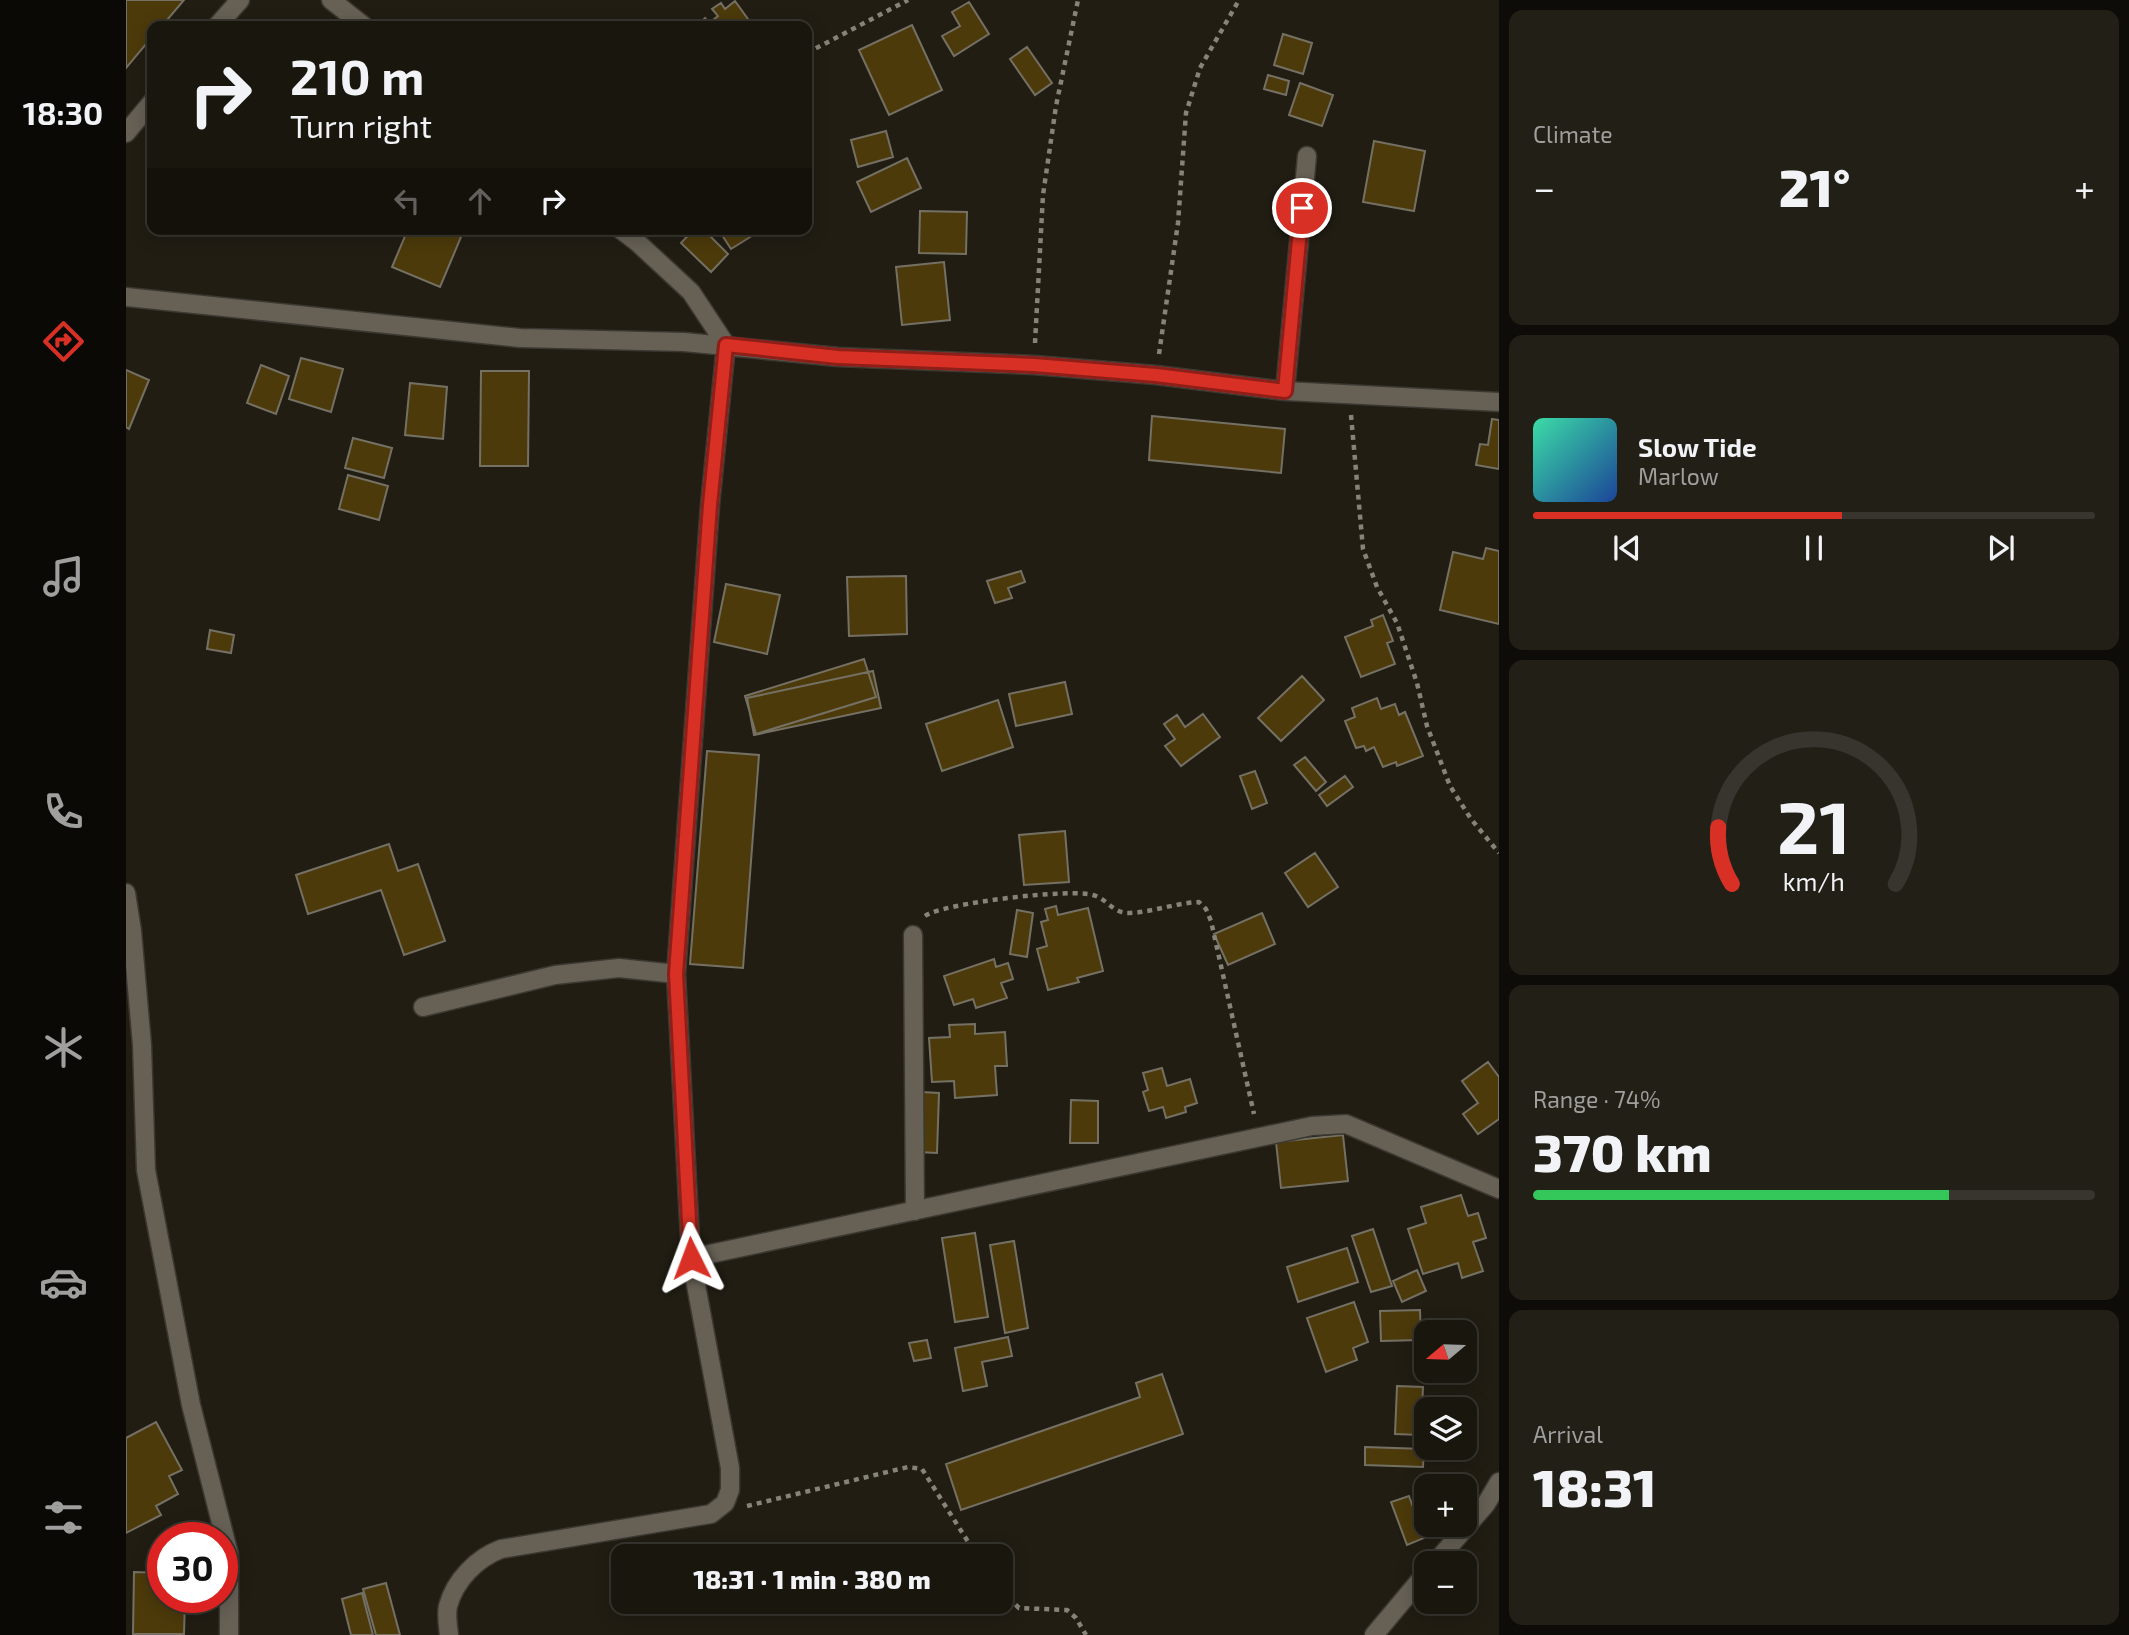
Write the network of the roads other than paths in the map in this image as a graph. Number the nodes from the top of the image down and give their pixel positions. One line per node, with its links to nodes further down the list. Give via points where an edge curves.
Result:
1 (240, 0): 3 (street)
2 (331, 0): 4 (street)
3 (221, 21)
4 (358, 21)
5 (147, 108): 6 (street)
6 (126, 133)
7 (1307, 156): 11 (street)
8 (627, 235): 10 (street, via 691,292)
9 (126, 297): 10 (street, via 520,338)
10 (726, 345): 11 (street, via 838,357 1156,375); 15 (street)
11 (1285, 391): 12 (street)
12 (1499, 402)
13 (126, 893): 23 (street, via 142,1045 146,1170 191,1405 229,1554)
14 (913, 935): 18 (street)
15 (676, 974): 16 (street, via 619,968 555,975); 19 (street)
16 (424, 1007)
17 (1499, 1189): 18 (street, via 1346,1124 1312,1126)
18 (915, 1211): 19 (street)
19 (691, 1258): 24 (street, via 730,1468 725,1503 711,1514 485,1555 460,1582 448,1607)
20 (1499, 1482): 21 (street)
21 (1445, 1551)
22 (1414, 1587): 25 (street)
23 (229, 1635)
24 (449, 1635)
25 (1374, 1635)

